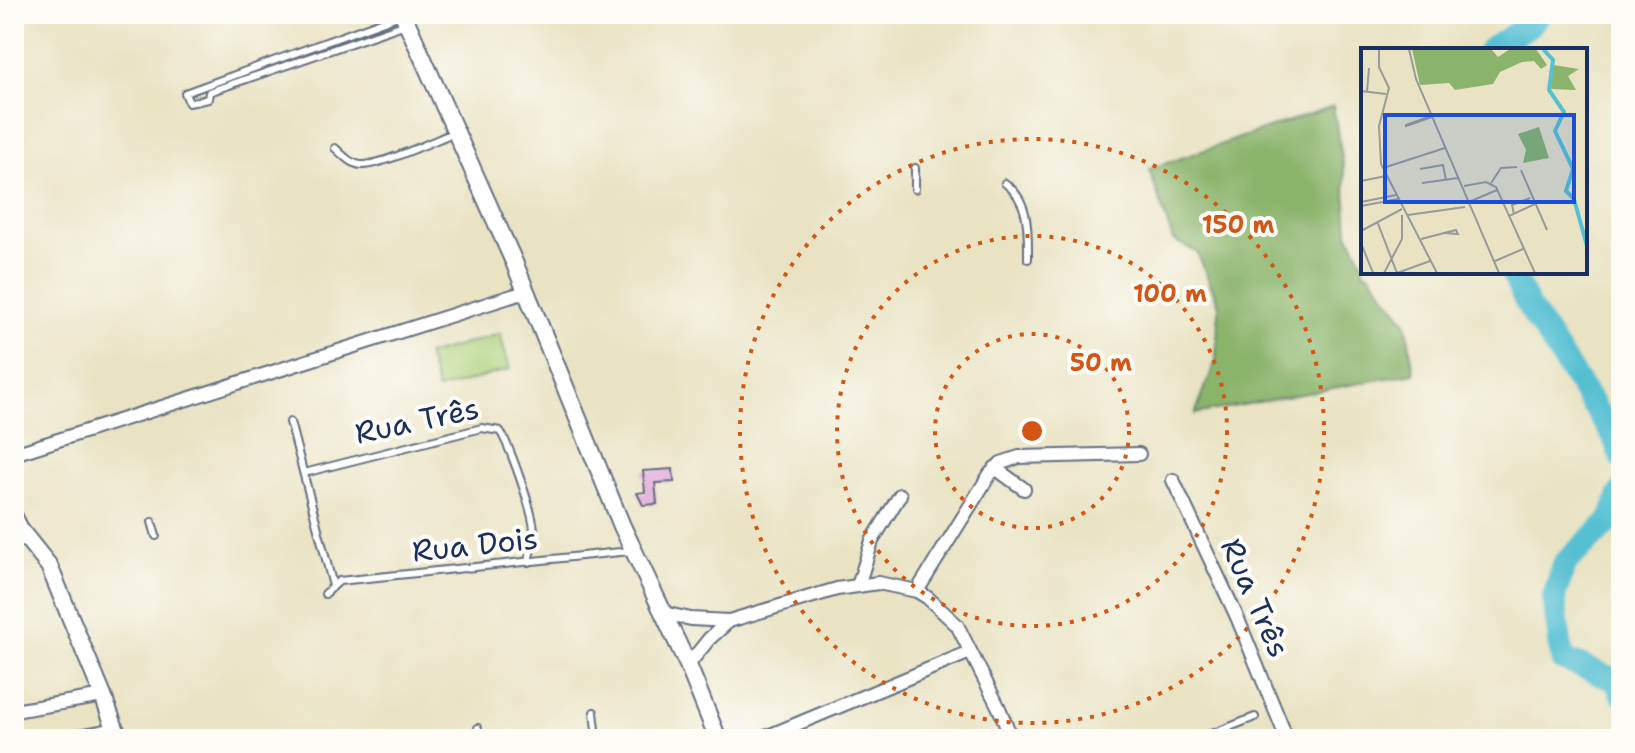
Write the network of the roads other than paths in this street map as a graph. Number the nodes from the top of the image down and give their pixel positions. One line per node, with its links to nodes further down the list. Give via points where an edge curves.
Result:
1 (404, 17): 1 (lane, via 185,93 189,103 208,99 209,92); 2 (main road)
2 (457, 132): 3 (lane, via 361,165); 8 (main road)
3 (335, 148)
4 (915, 168): 6 (lane)
5 (1005, 183): 7 (lane, via 1019,197 1028,220)
6 (915, 189)
7 (1028, 259)
8 (525, 292): 10 (street); 20 (main road)
9 (290, 422): 13 (lane)
10 (14, 454)
11 (1139, 454): 12 (street, via 1019,457)
12 (995, 468): 15 (street); 24 (street)
13 (304, 473): 21 (lane, Rua Três, via 482,428 500,431 534,530); 22 (lane)
14 (1173, 480): 43 (street, Rua Três)
15 (1024, 489)
16 (900, 495): 23 (street, via 872,541)
17 (152, 522): 19 (lane)
18 (16, 527): 30 (main road, via 49,566)
19 (156, 536)
20 (634, 551): 21 (lane, Rua Dois); 26 (main road)
21 (528, 562): 22 (lane, Rua Dois, via 339,581)
22 (333, 586): 25 (lane)
23 (858, 586): 24 (street, via 878,583); 27 (street)
24 (917, 591): 28 (street, via 957,625)
25 (325, 594)
26 (663, 613): 27 (street); 29 (main road)
27 (729, 621): 29 (street)
28 (970, 652): 40 (street); 41 (street)
29 (688, 665): 39 (main road)
30 (103, 696): 31 (street); 35 (main road)
31 (14, 711)
32 (594, 712): 38 (lane)
33 (1255, 717): 42 (lane)
34 (478, 728): 37 (lane)
35 (116, 733): 36 (lane)
36 (48, 739)
37 (480, 739)
38 (597, 739)
39 (718, 739)
40 (761, 739)
41 (1012, 739)
42 (1199, 739)
43 (1287, 739)

